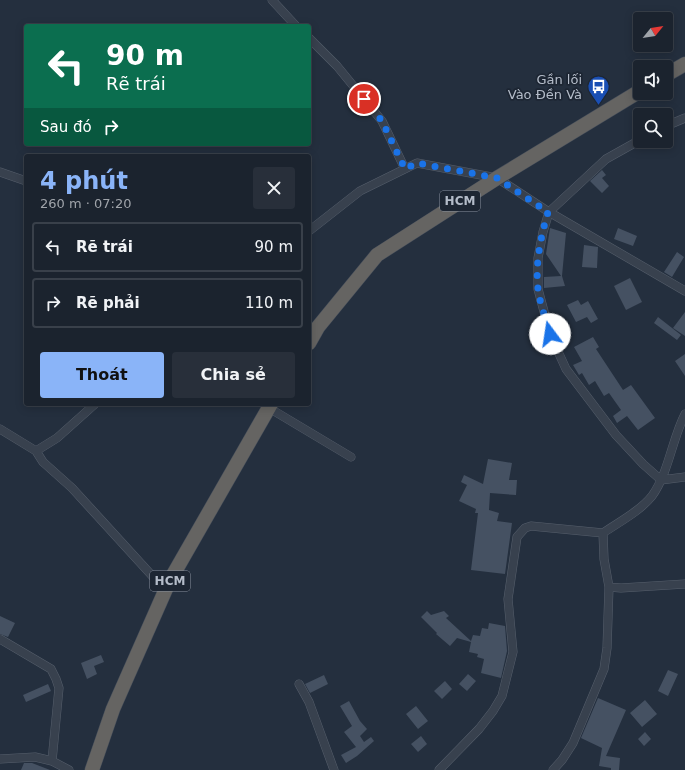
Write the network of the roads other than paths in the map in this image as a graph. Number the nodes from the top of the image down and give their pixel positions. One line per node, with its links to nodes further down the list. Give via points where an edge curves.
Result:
1 (272, 0): 2 (street)
2 (294, 24)
3 (311, 40): 10 (street, via 337,66 382,121)
4 (685, 64): 5 (highway)
5 (673, 71)
6 (633, 95): 12 (highway, HCM)
7 (685, 118): 8 (street)
8 (673, 123)
9 (633, 144): 14 (street, via 606,159)
10 (405, 169): 12 (street, via 417,163); 15 (street, via 360,191)
11 (0, 172): 13 (street)
12 (497, 178): 14 (street); 17 (highway, HCM, via 377,255 318,327)
13 (24, 180)
14 (548, 212): 16 (street); 25 (street, via 538,258 538,289 550,334 566,369 616,435)
15 (311, 229)
16 (685, 291)
17 (311, 339)
18 (93, 406): 22 (street, via 57,438)
19 (270, 406): 23 (street); 29 (highway, HCM)
20 (685, 414): 25 (street)
21 (0, 429): 22 (street)
22 (36, 451): 29 (street, via 43,462 72,488)
23 (351, 457)
24 (685, 477): 25 (street)
25 (661, 480): 26 (street, via 641,506)
26 (603, 533): 28 (street); 37 (street, via 531,526 525,528 517,537 508,599 513,652 502,696 479,729)
27 (685, 584): 28 (street)
28 (609, 587): 38 (street, via 604,669 573,743)
29 (166, 591): 35 (highway, HCM, via 113,709)
30 (0, 639): 33 (street, via 51,669 56,679 59,688)
31 (299, 684): 36 (street, via 309,702)
32 (0, 759): 33 (street, via 35,757)
33 (52, 761): 34 (street)
34 (69, 770)
35 (92, 770)
36 (334, 770)
37 (439, 770)
38 (553, 770)

